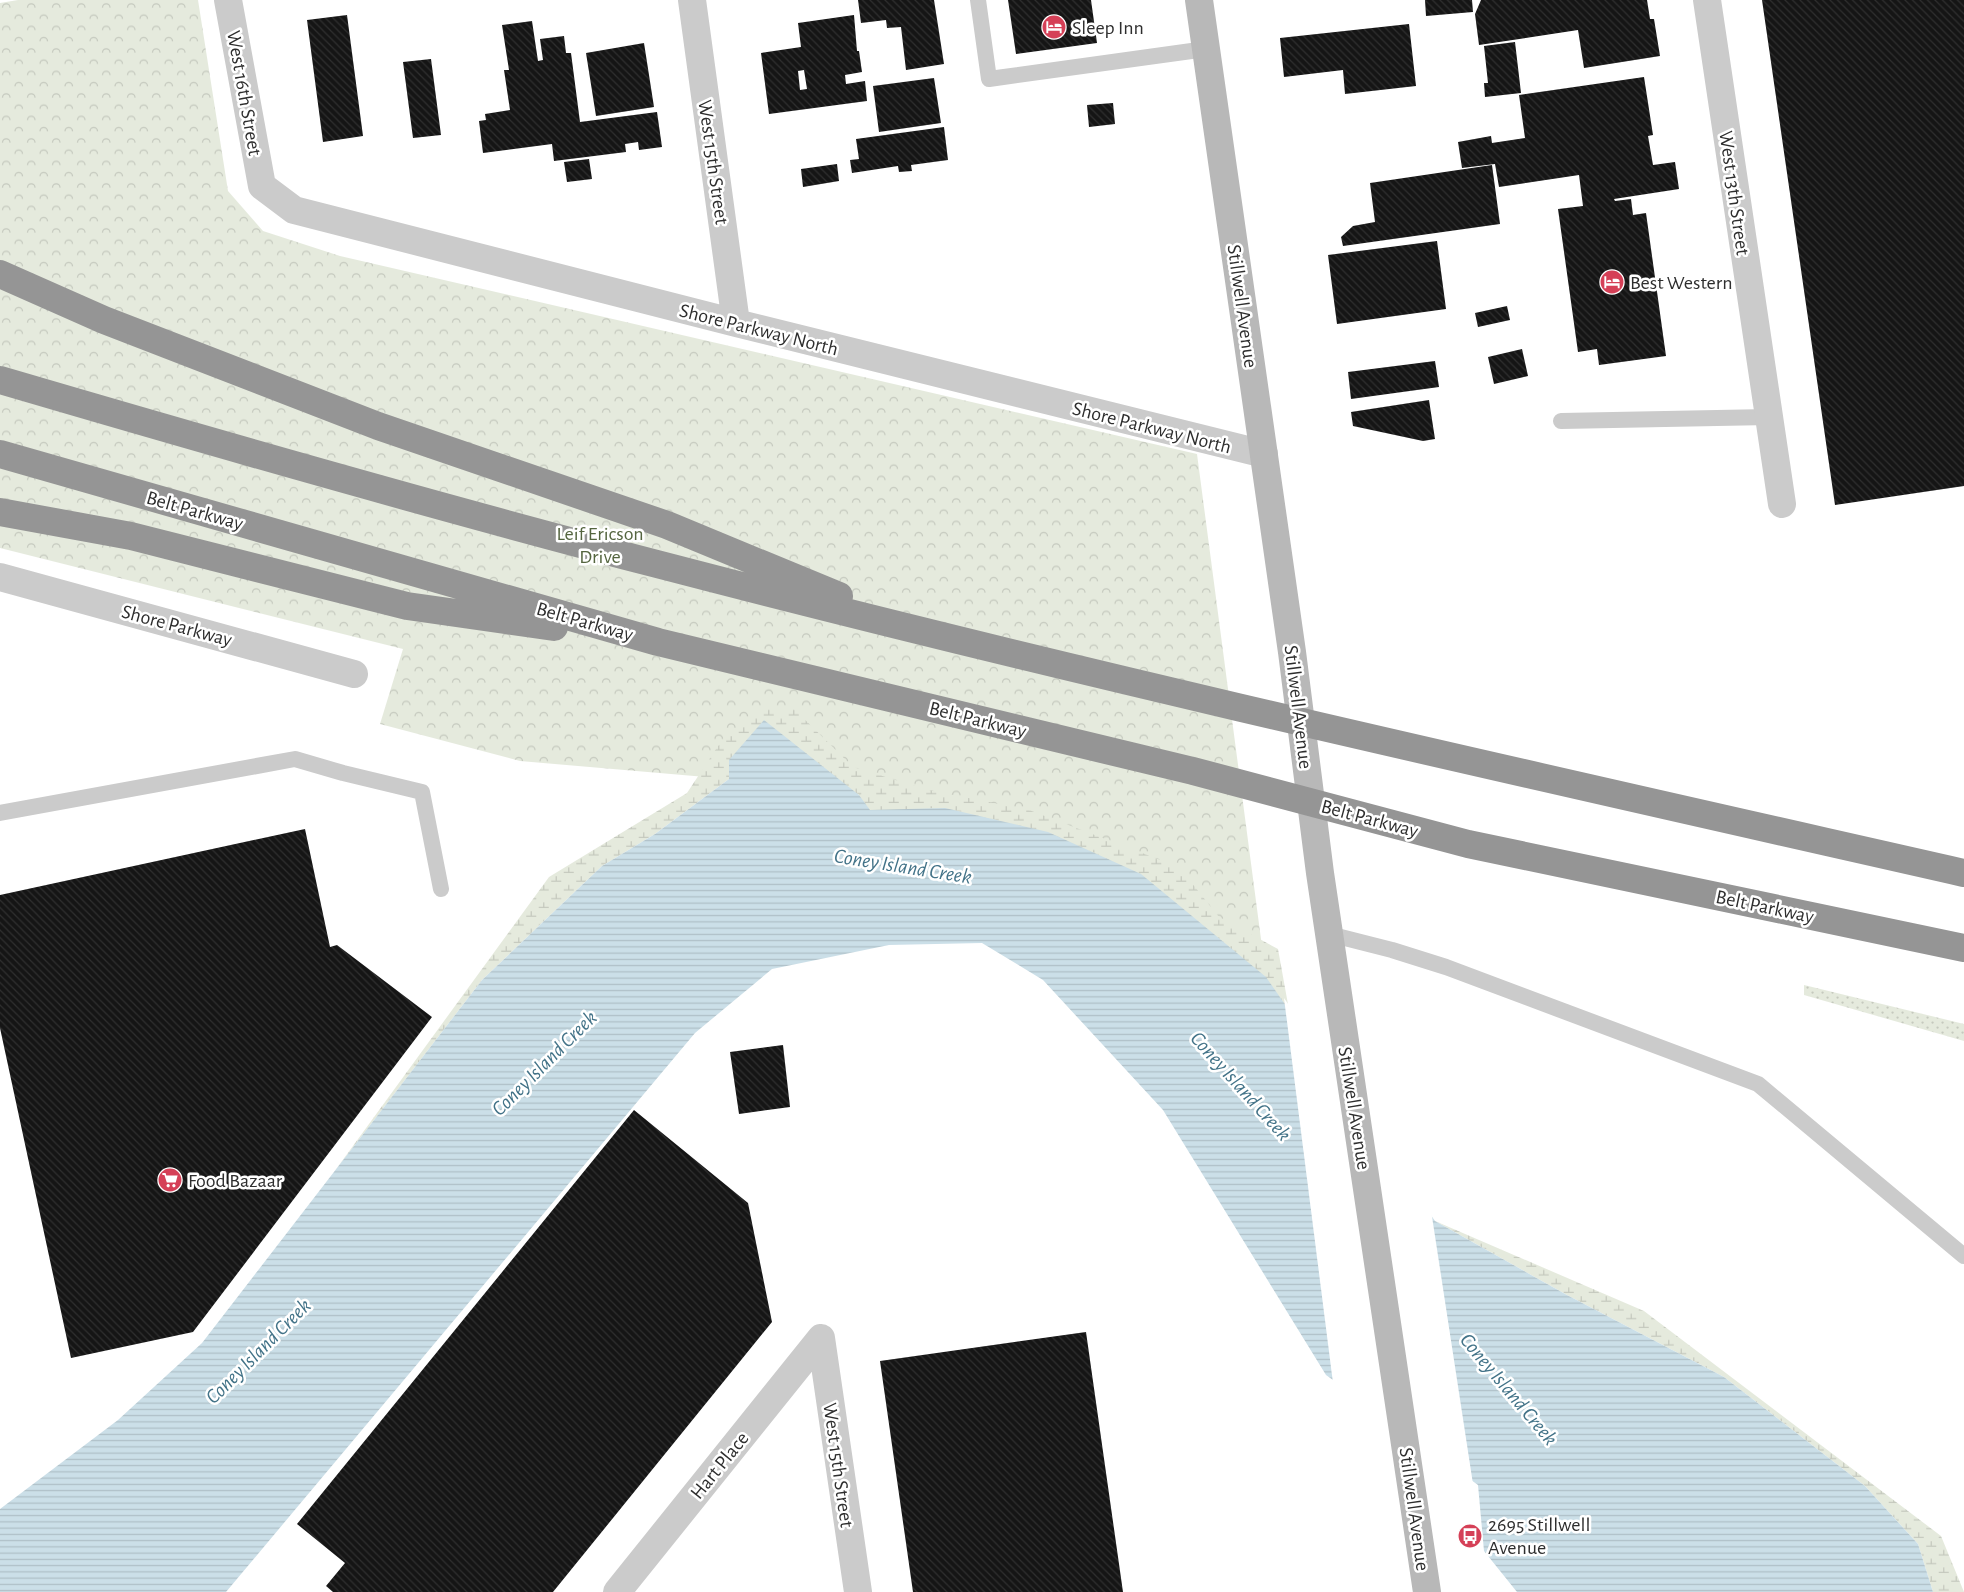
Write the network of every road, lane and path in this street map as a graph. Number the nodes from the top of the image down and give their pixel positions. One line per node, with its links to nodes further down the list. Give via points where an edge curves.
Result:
1 (228, 0): 7 (street, West 16th Street)
2 (692, 0): 9 (street, West 15th Street)
3 (978, 0): 6 (lane, via 989,79)
4 (1199, 0): 6 (main road, Stillwell Avenue)
5 (1707, 0): 11 (street, West 13th Street)
6 (1206, 49): 14 (main road, Stillwell Avenue)
7 (262, 186): 9 (street, Shore Parkway North, via 294,210)
8 (0, 274): 18 (highway, via 104,320 378,426 667,525)
9 (736, 323): 14 (street, Shore Parkway North)
10 (0, 380): 18 (highway, via 316,472 655,564)
11 (1769, 417): 12 (lane); 15 (street, West 13th Street)
12 (1561, 421)
13 (0, 454): 19 (highway, Belt Parkway)
14 (1264, 454): 24 (main road, Stillwell Avenue)
15 (1782, 504)
16 (0, 512): 19 (highway, via 131,536 407,606)
17 (0, 577): 20 (street, Shore Parkway)
18 (931, 633): 22 (highway, via 1450,757)
19 (658, 642): 25 (highway, Belt Parkway, via 1193,771 1468,844)
20 (354, 674)
21 (0, 813): 23 (lane, via 295,759 422,792)
22 (1964, 873)
23 (441, 889)
24 (1329, 934): 26 (lane, via 1446,967 1758,1084); 30 (main road, Stillwell Avenue)
25 (1964, 948)
26 (1964, 1256)
27 (821, 1338): 28 (street, Hart Place); 29 (street, West 15th Street)
28 (617, 1592)
29 (858, 1592)
30 (1427, 1592)

